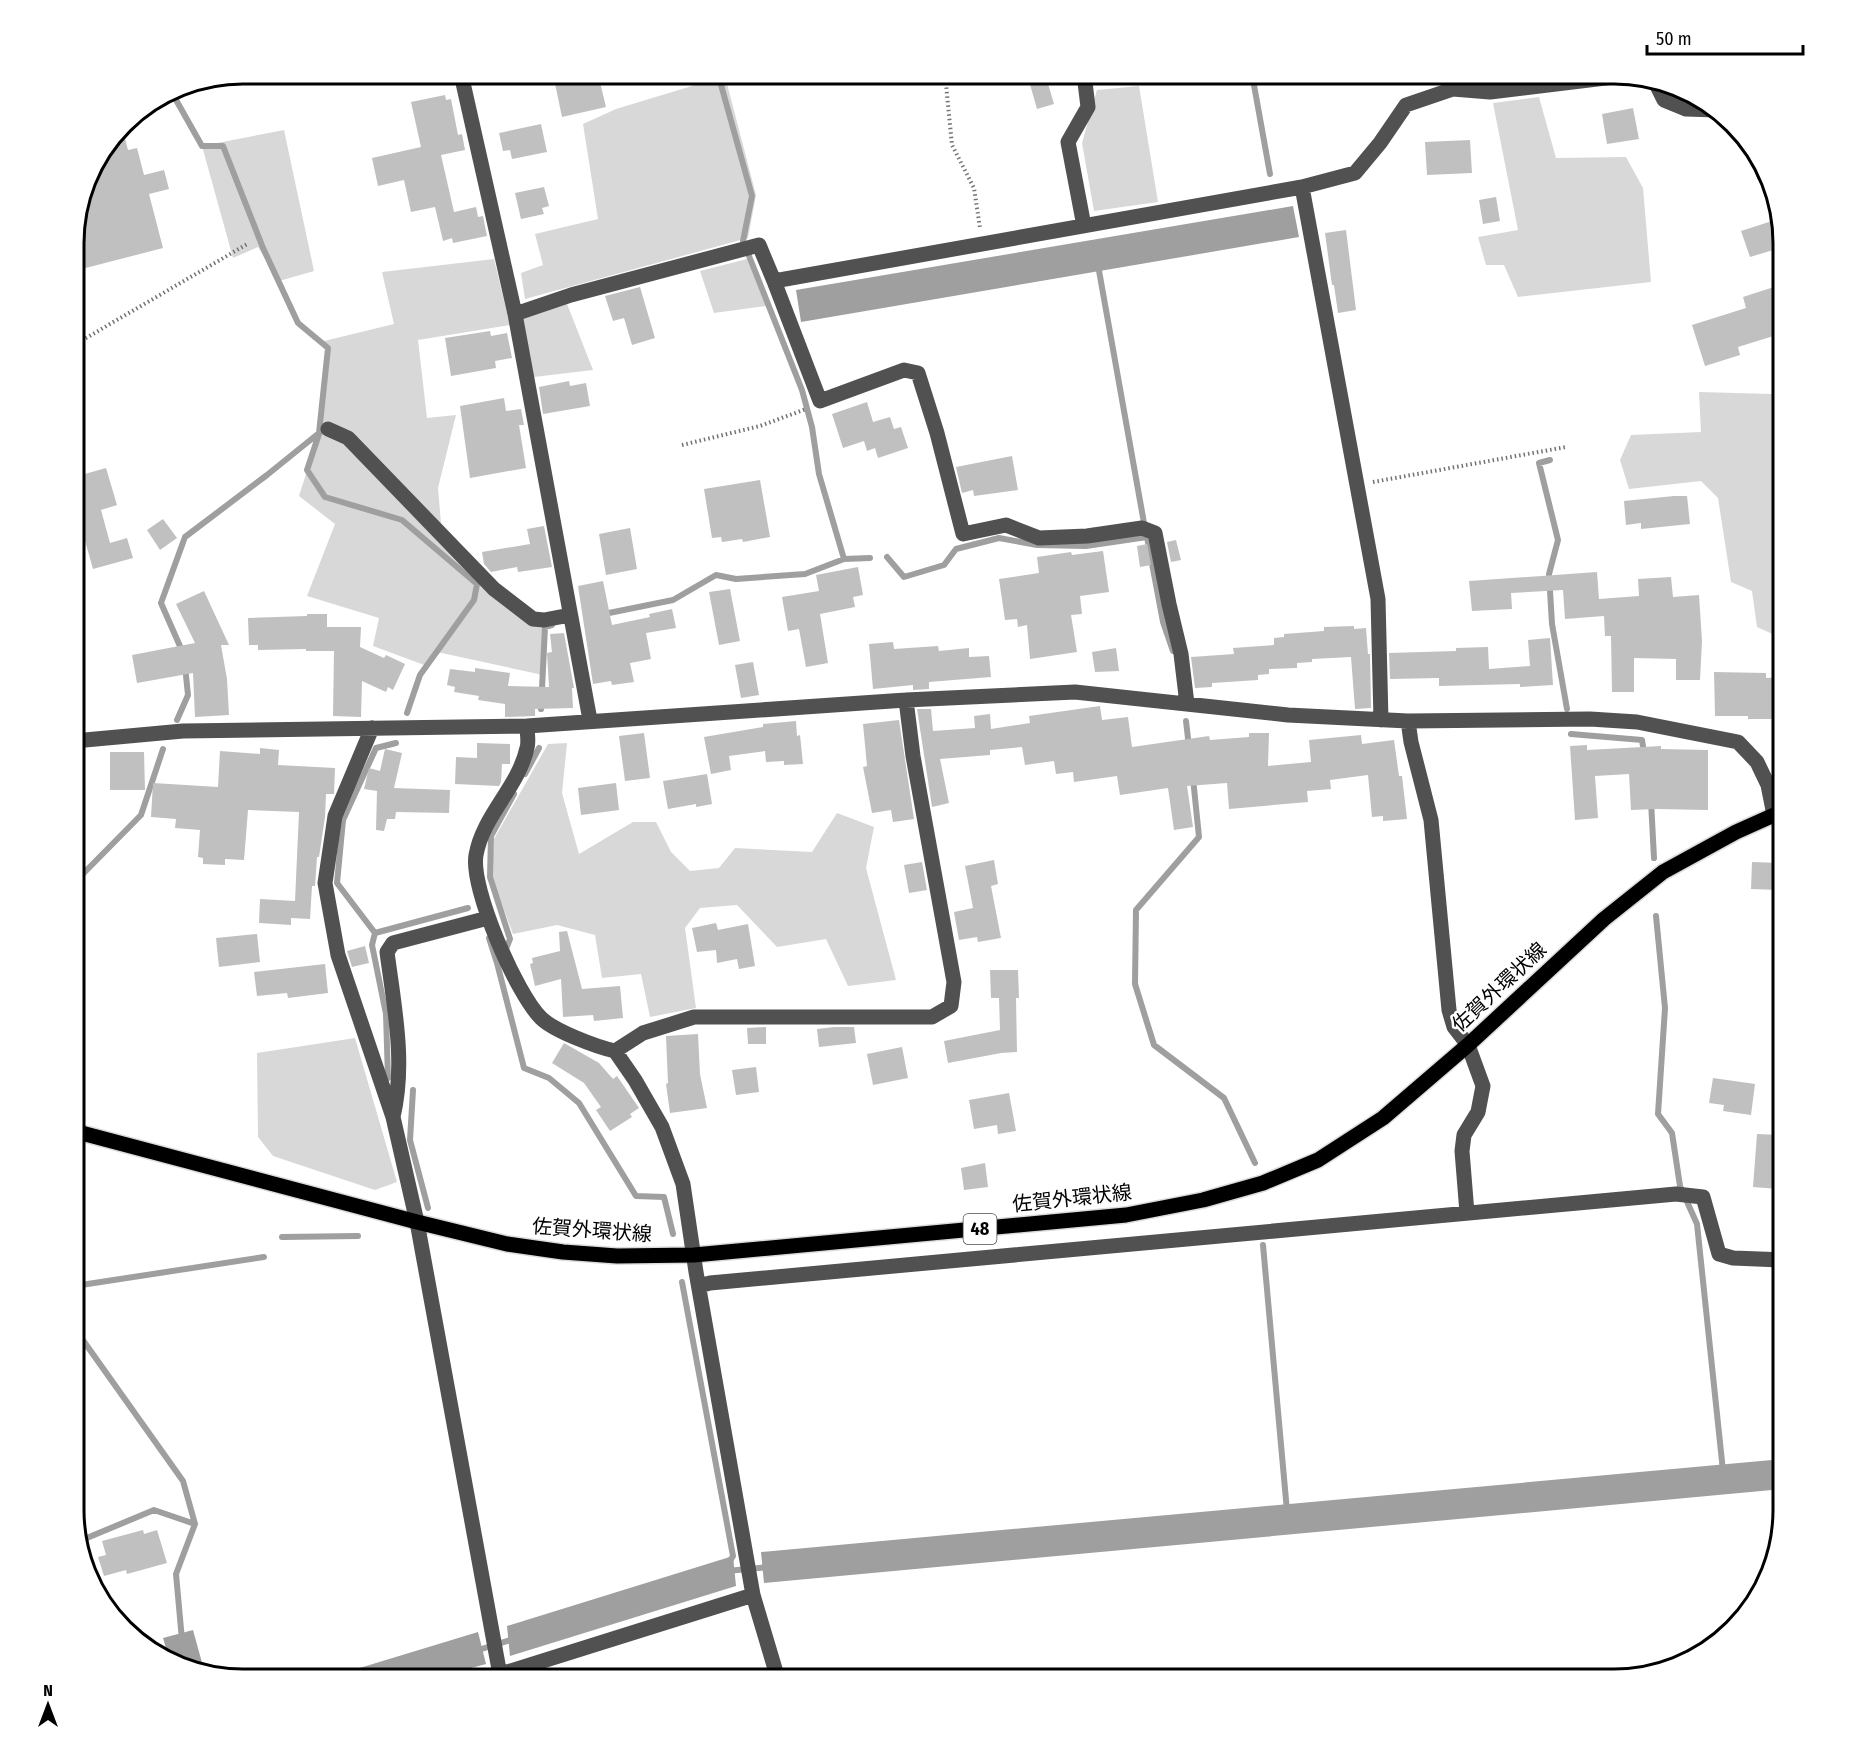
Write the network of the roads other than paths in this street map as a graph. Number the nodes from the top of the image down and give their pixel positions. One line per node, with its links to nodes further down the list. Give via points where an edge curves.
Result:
1 (463, 84): 11 (street)
2 (1085, 84): 9 (street, via 1088,107 1068,142)
3 (1446, 84): 8 (street, via 1406,105 1355,173)
4 (1462, 84): 5 (street, via 1490,92)
5 (1556, 84)
6 (1659, 91): 7 (street, via 1664,100 1686,109)
7 (1701, 109)
8 (1302, 187): 9 (street); 17 (street, via 1378,599)
9 (1084, 226): 10 (street)
10 (774, 281): 11 (street, via 759,245 571,295); 15 (street, via 820,401 904,370 918,373 963,534 1006,525 1039,538 1142,528 1155,533 1181,654)
11 (515, 314): 13 (street)
12 (327, 429): 13 (street, via 348,438 502,595 533,619)
13 (570, 615): 16 (street)
14 (906, 700): 15 (street, via 1075,692); 16 (street); 26 (street, via 954,982 951,1006 932,1017 694,1017 643,1033)
15 (1186, 704): 17 (street)
16 (590, 720): 19 (street)
17 (1381, 720): 18 (street)
18 (1408, 721): 22 (street, via 1602,719 1738,742 1757,762); 25 (street, via 1431,820 1449,1010 1454,1027)
19 (527, 726): 20 (street); 24 (street, via 527,747 516,776 484,827 475,856 477,883)
20 (372, 728): 21 (street, via 183,731); 27 (street, via 335,816 326,883 338,955)
21 (84, 740)
22 (1773, 798)
23 (1773, 817): 25 (main road, 佐賀外環状線 / 48, via 1663,872 1604,919)
24 (488, 918): 26 (street, via 525,999 542,1020 592,1045); 27 (street, via 393,943 387,952 398,1034 398,1096)
25 (1468, 1045): 29 (street, via 1483,1086 1478,1112 1464,1135); 31 (main road, 佐賀外環状線 / 48, via 1383,1118 1318,1160 1263,1183 1203,1200 1126,1215)
26 (615, 1051): 31 (street, via 662,1127 683,1184)
27 (393, 1117): 30 (street)
28 (84, 1134): 30 (main road, 佐賀外環状線 / 48)
29 (1467, 1213): 32 (street, via 1683,1194 1703,1197 1719,1254); 33 (street)
30 (417, 1222): 31 (main road, 佐賀外環状線 / 48, via 507,1244 563,1252); 35 (street, via 497,1653)
31 (694, 1255): 33 (street)
32 (1773, 1260)
33 (699, 1286): 34 (street)
34 (753, 1595): 36 (street); 37 (street)
35 (494, 1669)
36 (518, 1669)
37 (775, 1669)

